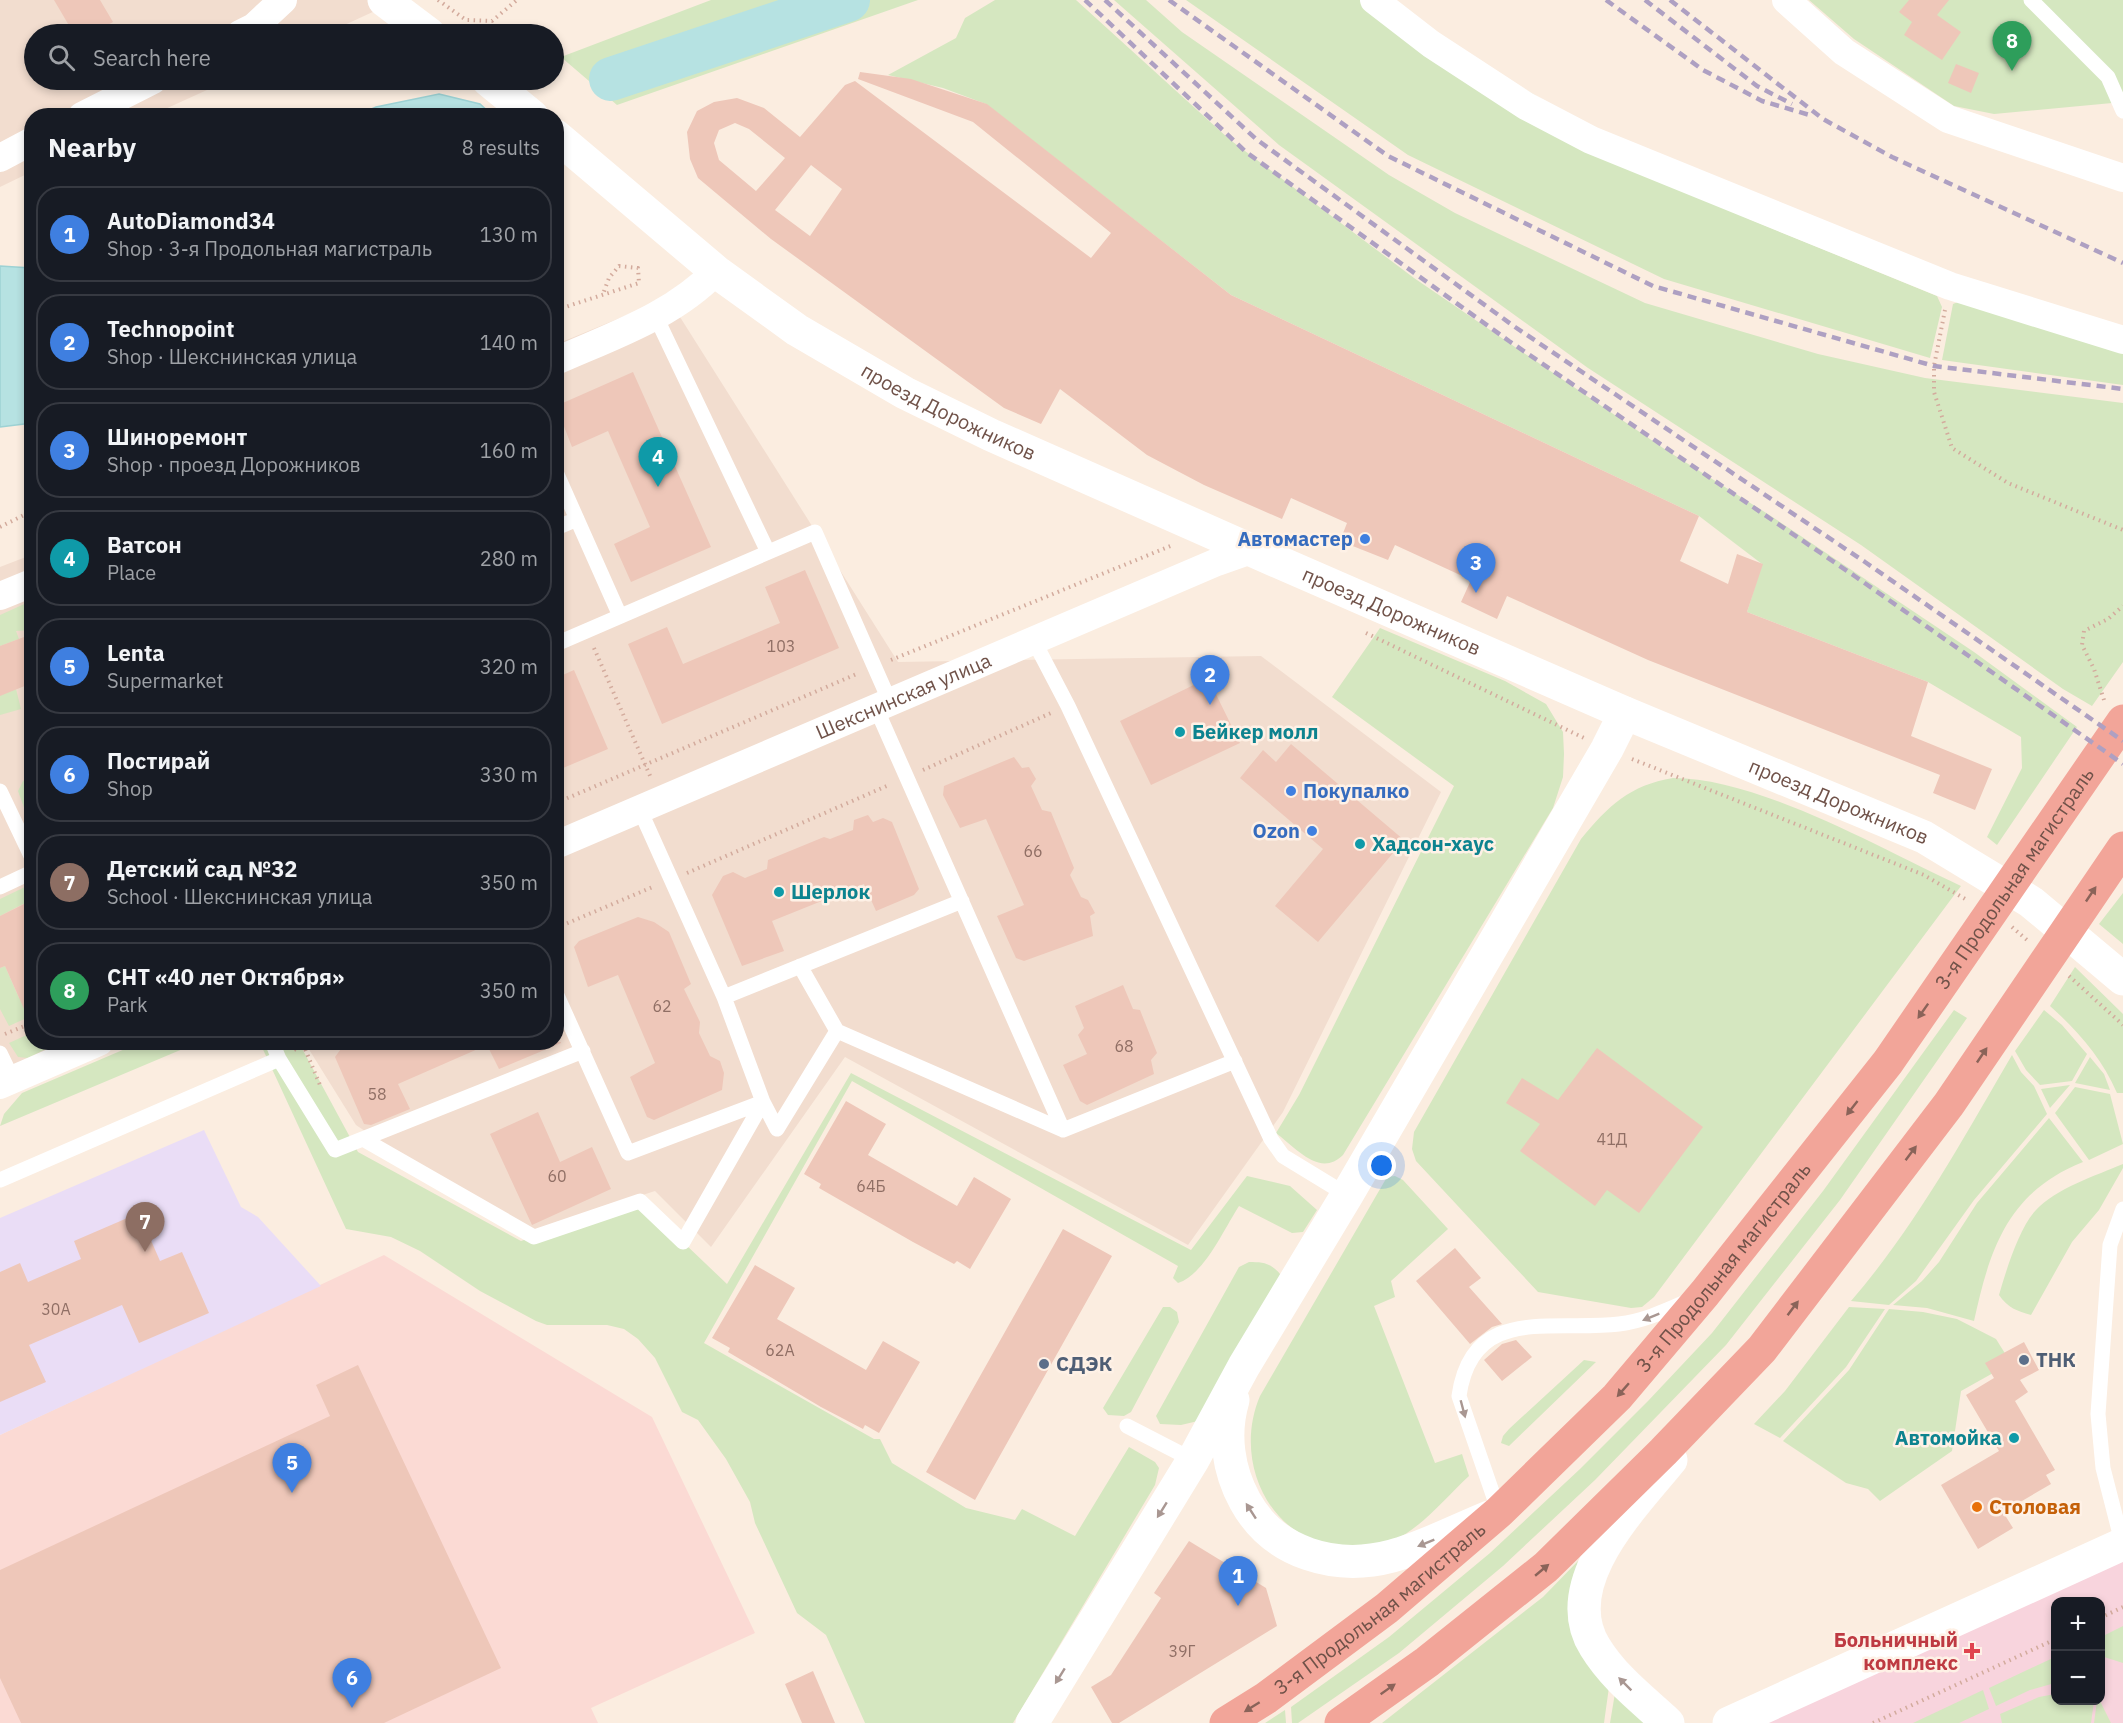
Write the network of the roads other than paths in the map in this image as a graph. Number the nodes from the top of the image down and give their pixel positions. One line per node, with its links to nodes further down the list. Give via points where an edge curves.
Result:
1 (283, 0): 6 (street)
2 (384, 0): 7 (main road)
3 (1374, 0): 19 (street, via 1431,45 1526,106 1592,140 1950,286)
4 (1786, 0): 16 (street, via 1844,52 1948,119)
5 (2031, 0): 12 (lane, via 2108,77)
6 (257, 24)
7 (416, 24)
8 (133, 90): 10 (street)
9 (500, 90): 11 (main road)
10 (98, 108)
11 (522, 108)
12 (2123, 111)
13 (564, 143): 17 (main road, проезд Дорожников)
14 (24, 145): 15 (street)
15 (0, 158)
16 (2123, 178)
17 (716, 271): 18 (street); 24 (main road, проезд Дорожников, via 797,330 905,393)
18 (656, 317): 20 (street); 25 (lane)
19 (2123, 340)
20 (564, 357)
21 (564, 490): 22 (lane)
22 (577, 519): 23 (lane); 28 (lane)
23 (564, 525)
24 (1251, 550): 30 (street, Шекснинская улица); 32 (main road, проезд Дорожников)
25 (768, 552): 28 (lane); 31 (lane, via 815,532 874,666)
26 (24, 586): 27 (street)
27 (0, 596)
28 (621, 616): 29 (lane)
29 (564, 641)
30 (1034, 641): 31 (street, Шекснинская улица); 52 (lane)
31 (883, 705): 35 (street, Шекснинская улица); 41 (lane, via 907,777)
32 (1625, 713): 43 (main road, проезд Дорожников, via 1924,837 2031,902); 58 (main road)
33 (2123, 721): 60 (highway, 3-я Продольная магистраль, one-way to 60, via 1888,1062)
34 (0, 791): 36 (lane)
35 (651, 805): 37 (street, Шекснинская улица); 44 (lane, via 671,879)
36 (24, 841)
37 (564, 843)
38 (2123, 848): 61 (highway, one-way to 38, via 1949,1104)
39 (24, 876): 40 (lane)
40 (0, 887)
41 (962, 901): 42 (lane); 55 (lane)
42 (800, 966): 44 (lane); 46 (lane)
43 (2123, 979)
44 (724, 997): 54 (lane)
45 (564, 1010): 49 (lane)
46 (837, 1031): 54 (lane, via 777,1129); 55 (lane)
47 (81, 1050): 53 (street)
48 (275, 1050): 51 (lane)
49 (583, 1051): 54 (lane, via 628,1153); 56 (lane)
50 (0, 1053): 53 (lane)
51 (279, 1059): 56 (lane, via 335,1150); 57 (lane)
52 (1235, 1061): 55 (lane); 58 (lane, via 1283,1156)
53 (6, 1083)
54 (763, 1102): 56 (lane, via 683,1242 640,1201 534,1237)
55 (1063, 1130)
56 (363, 1139)
57 (0, 1180)
58 (1347, 1195): 62 (main road)
59 (2123, 1209): 66 (lane, via 2110,1245 2098,1414 2103,1468)
60 (1705, 1293): 65 (highway, 3-я Продольная магистраль, one-way to 65, via 1617,1397); 65 (lane, one-way to 65, via 1643,1320 1587,1327 1544,1325 1508,1329 1473,1354 1459,1396)
61 (1762, 1349): 69 (highway, one-way to 61, via 1428,1662 1546,1567); 70 (main road, one-way to 61, via 1623,1683 1594,1645 1584,1610 1587,1586 1594,1564 1618,1525)
62 (1244, 1366): 64 (main road); 65 (main road, one-way to 62, via 1392,1556 1371,1560 1328,1560 1292,1549 1261,1526 1233,1473 1229,1414)
63 (1127, 1426): 64 (lane)
64 (1193, 1460): 67 (main road, one-way to 67)
65 (1499, 1512): 68 (highway, 3-я Продольная магистраль, one-way to 68, via 1387,1608)
66 (2123, 1545): 71 (main road)
67 (1032, 1723)
68 (1226, 1723)
69 (1341, 1723)
70 (1668, 1723)
71 (1729, 1723)

